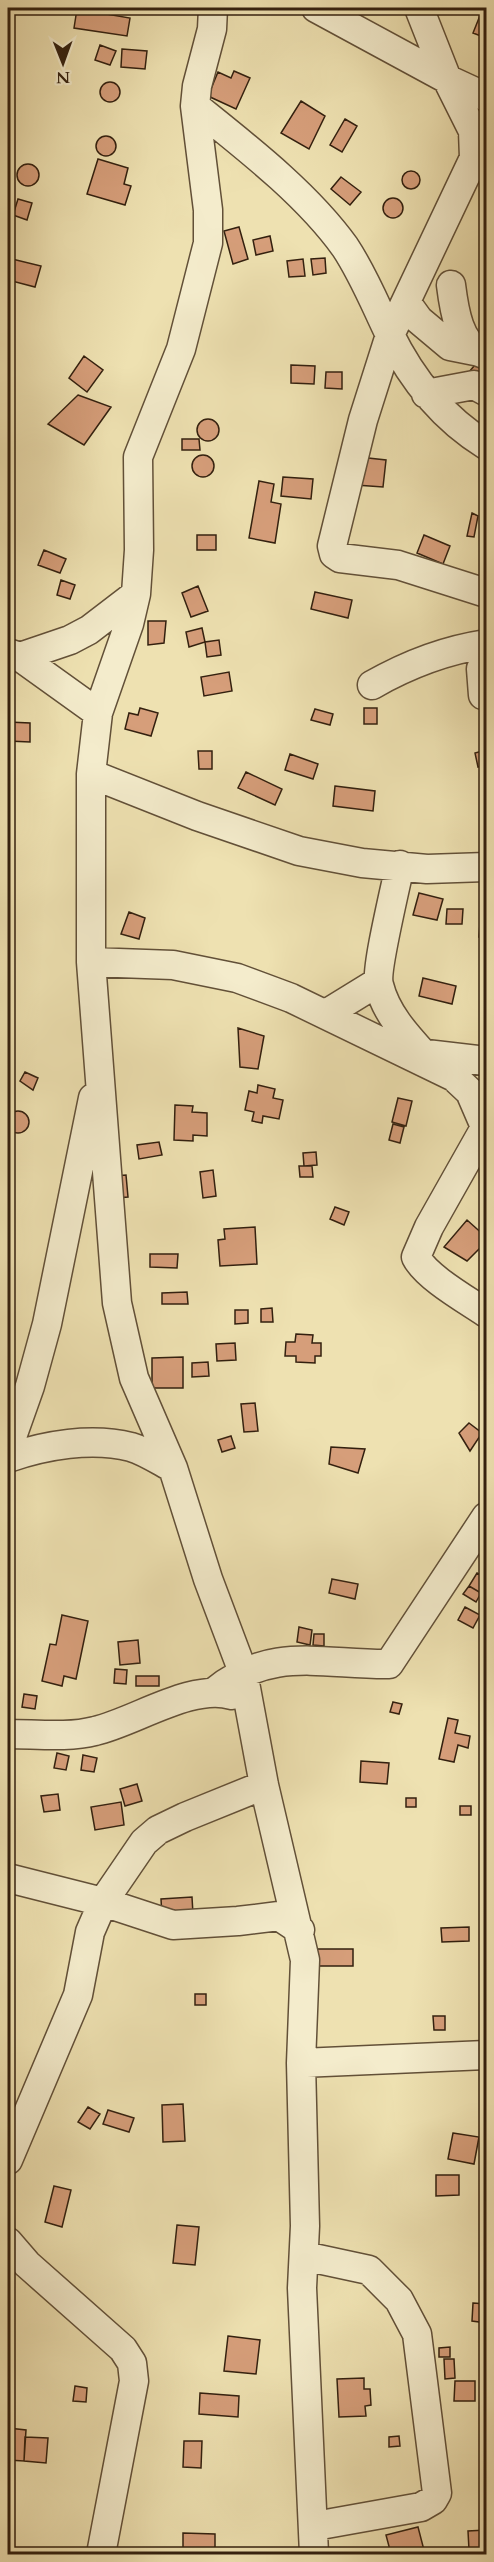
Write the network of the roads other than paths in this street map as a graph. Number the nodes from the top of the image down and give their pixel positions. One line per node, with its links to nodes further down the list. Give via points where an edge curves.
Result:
1 (213, 8): 6 (street)
2 (316, 8): 4 (street)
3 (419, 8): 4 (street)
4 (447, 79): 5 (street); 8 (street, via 473,131 474,158)
5 (486, 97)
6 (195, 106): 9 (street, via 247,148 326,224 346,249); 15 (street, via 208,210 208,243 182,349 138,457 139,550)
7 (451, 285): 10 (street, via 453,304 467,344)
8 (406, 302): 9 (street); 10 (street, via 419,320 450,346)
9 (390, 335): 12 (street); 14 (street, via 347,477 332,546 334,554 398,566)
10 (480, 352)
11 (486, 392): 12 (street, via 474,385)
12 (426, 394): 13 (street, via 460,428)
13 (486, 445)
14 (486, 592)
15 (135, 594): 17 (street, via 90,630 70,640); 21 (street, via 129,624)
16 (486, 644): 19 (street, via 400,669)
17 (14, 655): 21 (street)
18 (486, 663): 20 (street, via 481,669)
19 (372, 685)
20 (483, 695)
21 (98, 713): 22 (street)
22 (91, 774): 23 (street, via 299,851 362,863); 25 (street)
23 (400, 865): 24 (street, via 427,869); 26 (street)
24 (486, 867)
25 (90, 962): 27 (street, via 208,970 267,988); 30 (street)
26 (378, 982): 27 (street); 28 (street, via 398,1025)
27 (326, 1014): 28 (street)
28 (430, 1061): 29 (street); 31 (street, via 470,1092)
29 (486, 1061)
30 (99, 1071): 33 (street, via 79,1153 47,1324); 35 (street, via 117,1303 134,1378)
31 (486, 1128): 32 (street, via 429,1227 417,1257 434,1276)
32 (486, 1313)
33 (8, 1448)
34 (8, 1458): 35 (street, via 38,1448 114,1444 133,1447)
35 (173, 1468): 37 (street)
36 (486, 1516): 37 (street, via 389,1664 296,1659 265,1665)
37 (246, 1686): 38 (street, via 168,1703 98,1731); 39 (street)
38 (8, 1734)
39 (264, 1785): 41 (street, via 158,1830 144,1842); 42 (street)
40 (8, 1878): 41 (street)
41 (103, 1902): 42 (street, via 173,1925 279,1916); 45 (street, via 90,1932 78,1995)
42 (300, 1930): 44 (street, via 306,1988)
43 (486, 2055): 44 (street)
44 (301, 2063): 47 (street)
45 (8, 2160)
46 (8, 2242): 48 (street)
47 (304, 2256): 49 (street, via 304,2382); 49 (street, via 369,2270 399,2300 417,2334 421,2352 437,2493 421,2507)
48 (17, 2262): 50 (street, via 123,2349 132,2363 134,2381)
49 (315, 2526): 51 (street)
50 (101, 2554)
51 (314, 2554)

